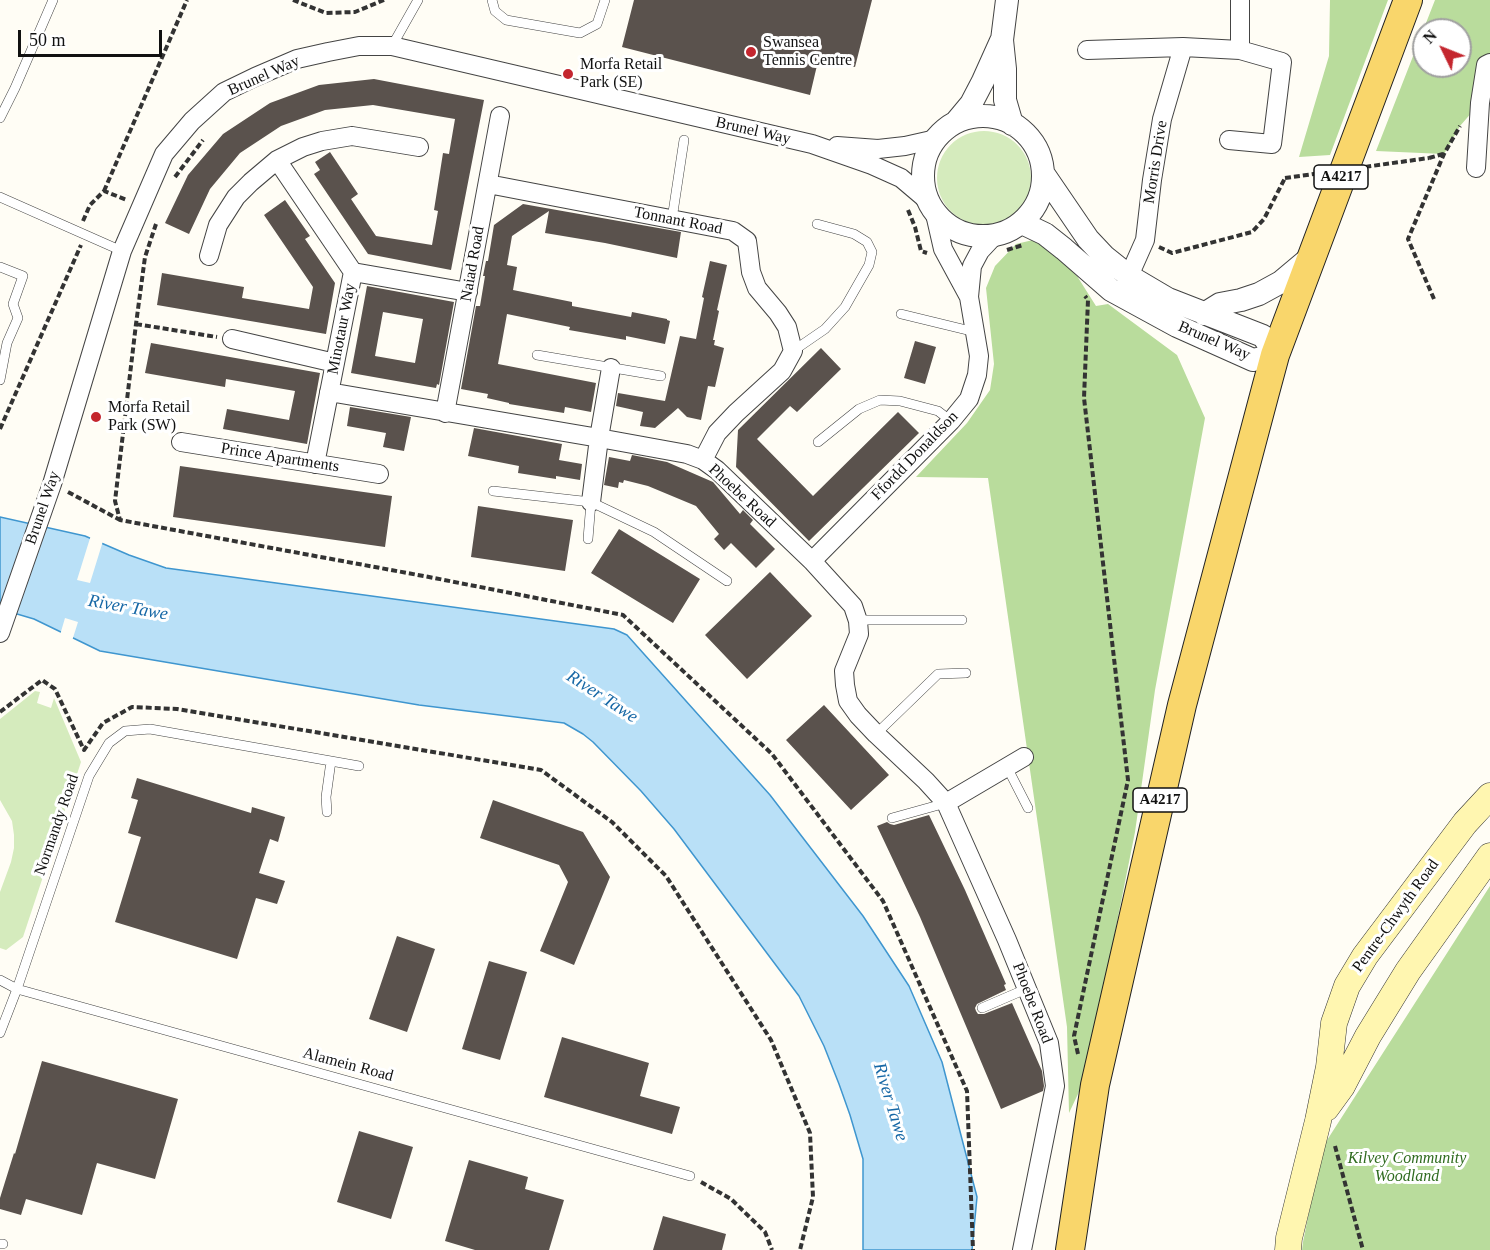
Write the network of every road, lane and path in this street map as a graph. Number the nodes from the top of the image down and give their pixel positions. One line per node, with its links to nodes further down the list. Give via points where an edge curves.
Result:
1 (53, 0): 20 (lane)
2 (187, 0): 33 (path)
3 (293, 0): 11 (path)
4 (384, 0): 11 (path, via 355,12 326,13)
5 (418, 0): 13 (lane)
6 (492, 0): 7 (lane, via 495,11 506,20 580,33 597,24)
7 (605, 0)
8 (1007, 0): 12 (street)
9 (1240, 0): 16 (street)
10 (1408, 0): 44 (main road, A4217)
11 (304, 2)
12 (1002, 39): 21 (street, via 971,104); 22 (street, via 1005,100)
13 (392, 46): 26 (street, Brunel Way); 42 (street, Brunel Way, via 359,46 297,59 225,92 192,121 164,154)
14 (1183, 47): 15 (street); 16 (street); 41 (street, Morris Drive, via 1162,119)
15 (1087, 50)
16 (1240, 50): 25 (street, via 1282,62 1272,144)
17 (1490, 63): 18 (street, via 1486,65)
18 (1480, 103): 28 (path, via 1460,126); 30 (street)
19 (500, 116): 32 (street, Naiad Road)
20 (0, 118)
21 (956, 122): 22 (street, via 994,117); 23 (street)
22 (1012, 124): 31 (street, via 1028,136 1039,153)
23 (936, 139): 26 (street, Brunel Way, via 878,149); 35 (street, via 923,167 923,184)
24 (684, 140): 36 (lane)
25 (1229, 140)
26 (812, 144): 35 (street, Brunel Way, via 901,178)
27 (419, 147): 29 (street, via 352,135 303,147)
28 (1444, 154): 41 (path, bridge, via 1285,178 1264,219 1252,232 1172,253); 50 (path, via 1408,239)
29 (277, 160): 43 (street, via 236,197 218,225); 46 (street)
30 (1476, 168)
31 (1043, 173): 37 (street, via 1035,207); 47 (street, Brunel Way, via 1088,239)
32 (488, 184): 36 (street, Tonnant Road); 48 (street, Naiad Road)
33 (104, 191)
34 (0, 197): 42 (lane)
35 (931, 207): 40 (street, via 947,225 962,233); 49 (street, Ffordd Donaldson, via 943,249)
36 (672, 219): 56 (street, Tonnant Road, via 733,231 747,241 757,288 787,327)
37 (1022, 223): 40 (street); 58 (street, Brunel Way, via 1046,234 1111,290 1177,326 1253,360)
38 (156, 224): 53 (path, via 145,257)
39 (817, 224): 56 (lane, via 854,234 867,242 872,252 869,265 845,307 825,329)
40 (994, 236): 49 (street, Ffordd Donaldson, via 972,266)
41 (1145, 240): 47 (street, Morris Drive)
42 (122, 251): 72 (street, Brunel Way)
43 (209, 256)
44 (1312, 256): 52 (street, via 1281,282 1259,294 1220,304); 58 (main road, A4217)
45 (0, 267): 62 (lane, via 23,276 13,304 18,318 6,343)
46 (353, 272): 48 (street, Minotaur Way); 59 (street, Minotaur Way)
47 (1129, 276): 52 (street, Brunel Way)
48 (468, 292): 64 (street, Naiad Road)
49 (969, 297): 54 (street, Ffordd Donaldson)
50 (1434, 299)
51 (901, 314): 54 (lane)
52 (1204, 314): 58 (street, Brunel Way, via 1263,336)
53 (136, 324): 55 (path); 75 (path, via 115,501)
54 (975, 332): 65 (street, Ffordd Donaldson, via 979,356 975,385)
55 (232, 339): 59 (street)
56 (793, 351): 69 (street, via 782,371 717,433)
57 (537, 355): 60 (lane)
58 (1275, 355): 106 (main road, A4217, via 1182,705 1095,1085)
59 (335, 363): 63 (street, Minotaur Way)
60 (611, 368): 61 (lane); 66 (street)
61 (661, 376)
62 (0, 380)
63 (329, 392): 64 (street, Phoebe Road); 70 (street, Minotaur Way)
64 (446, 412): 66 (street, Phoebe Road)
65 (951, 421): 68 (lane, via 938,411 880,400 859,409); 77 (street, Ffordd Donaldson)
66 (599, 438): 69 (street, Phoebe Road); 74 (street)
67 (181, 442): 70 (street, Prince Apartments)
68 (818, 442)
69 (703, 460): 77 (street, Phoebe Road)
70 (315, 464): 71 (street, Prince Apartments)
71 (379, 474)
72 (52, 484): 75 (path); 81 (street, Brunel Way)
73 (493, 491): 74 (lane)
74 (591, 502): 76 (lane); 78 (lane, via 654,532)
75 (120, 520): 104 (path, via 623,615 772,754 883,901 968,1091)
76 (588, 539)
77 (812, 561): 79 (street, Phoebe Road, via 853,606)
78 (727, 581)
79 (858, 620): 80 (lane); 84 (street, Phoebe Road, via 859,634 844,671 844,685 848,701)
80 (962, 620)
81 (0, 633)
82 (966, 673): 84 (lane, via 938,674)
83 (0, 712): 103 (path, via 42,680 55,689 84,750 104,723 132,707 143,707 177,709 541,770 612,822 666,876 771,1040 810,1133 813,1197)
84 (876, 734): 90 (street, Phoebe Road)
85 (1024, 757): 88 (street)
86 (331, 761): 87 (lane, Normandy Road); 92 (lane); 96 (lane, Normandy Road, via 150,729 125,731 109,743 89,776)
87 (359, 766)
88 (1006, 767): 90 (street); 91 (lane)
89 (1490, 796): 100 (main road, Pentre-Chwyth Road, via 1458,832 1347,986 1334,1023)
90 (946, 803): 93 (lane); 97 (street, Phoebe Road)
91 (1028, 807)
92 (327, 812)
93 (892, 818)
94 (1490, 856): 100 (main road, Pentre-Chwyth Road, via 1408,971)
95 (0, 980): 96 (lane, Alamein Road)
96 (17, 989): 99 (lane, Normandy Road); 101 (lane, Alamein Road)
97 (1026, 989): 98 (lane); 105 (street, Phoebe Road, via 1049,1043 1055,1086)
98 (982, 1008)
99 (0, 1033)
100 (1318, 1121): 107 (main road, Pentre-Chwyth Road); 108 (path, via 1335,1146)
101 (690, 1176): 102 (path, via 731,1199 765,1232)
102 (772, 1250)
103 (800, 1250)
104 (973, 1250)
105 (1022, 1250)
106 (1070, 1250)
107 (1288, 1250)
108 (1363, 1250)

